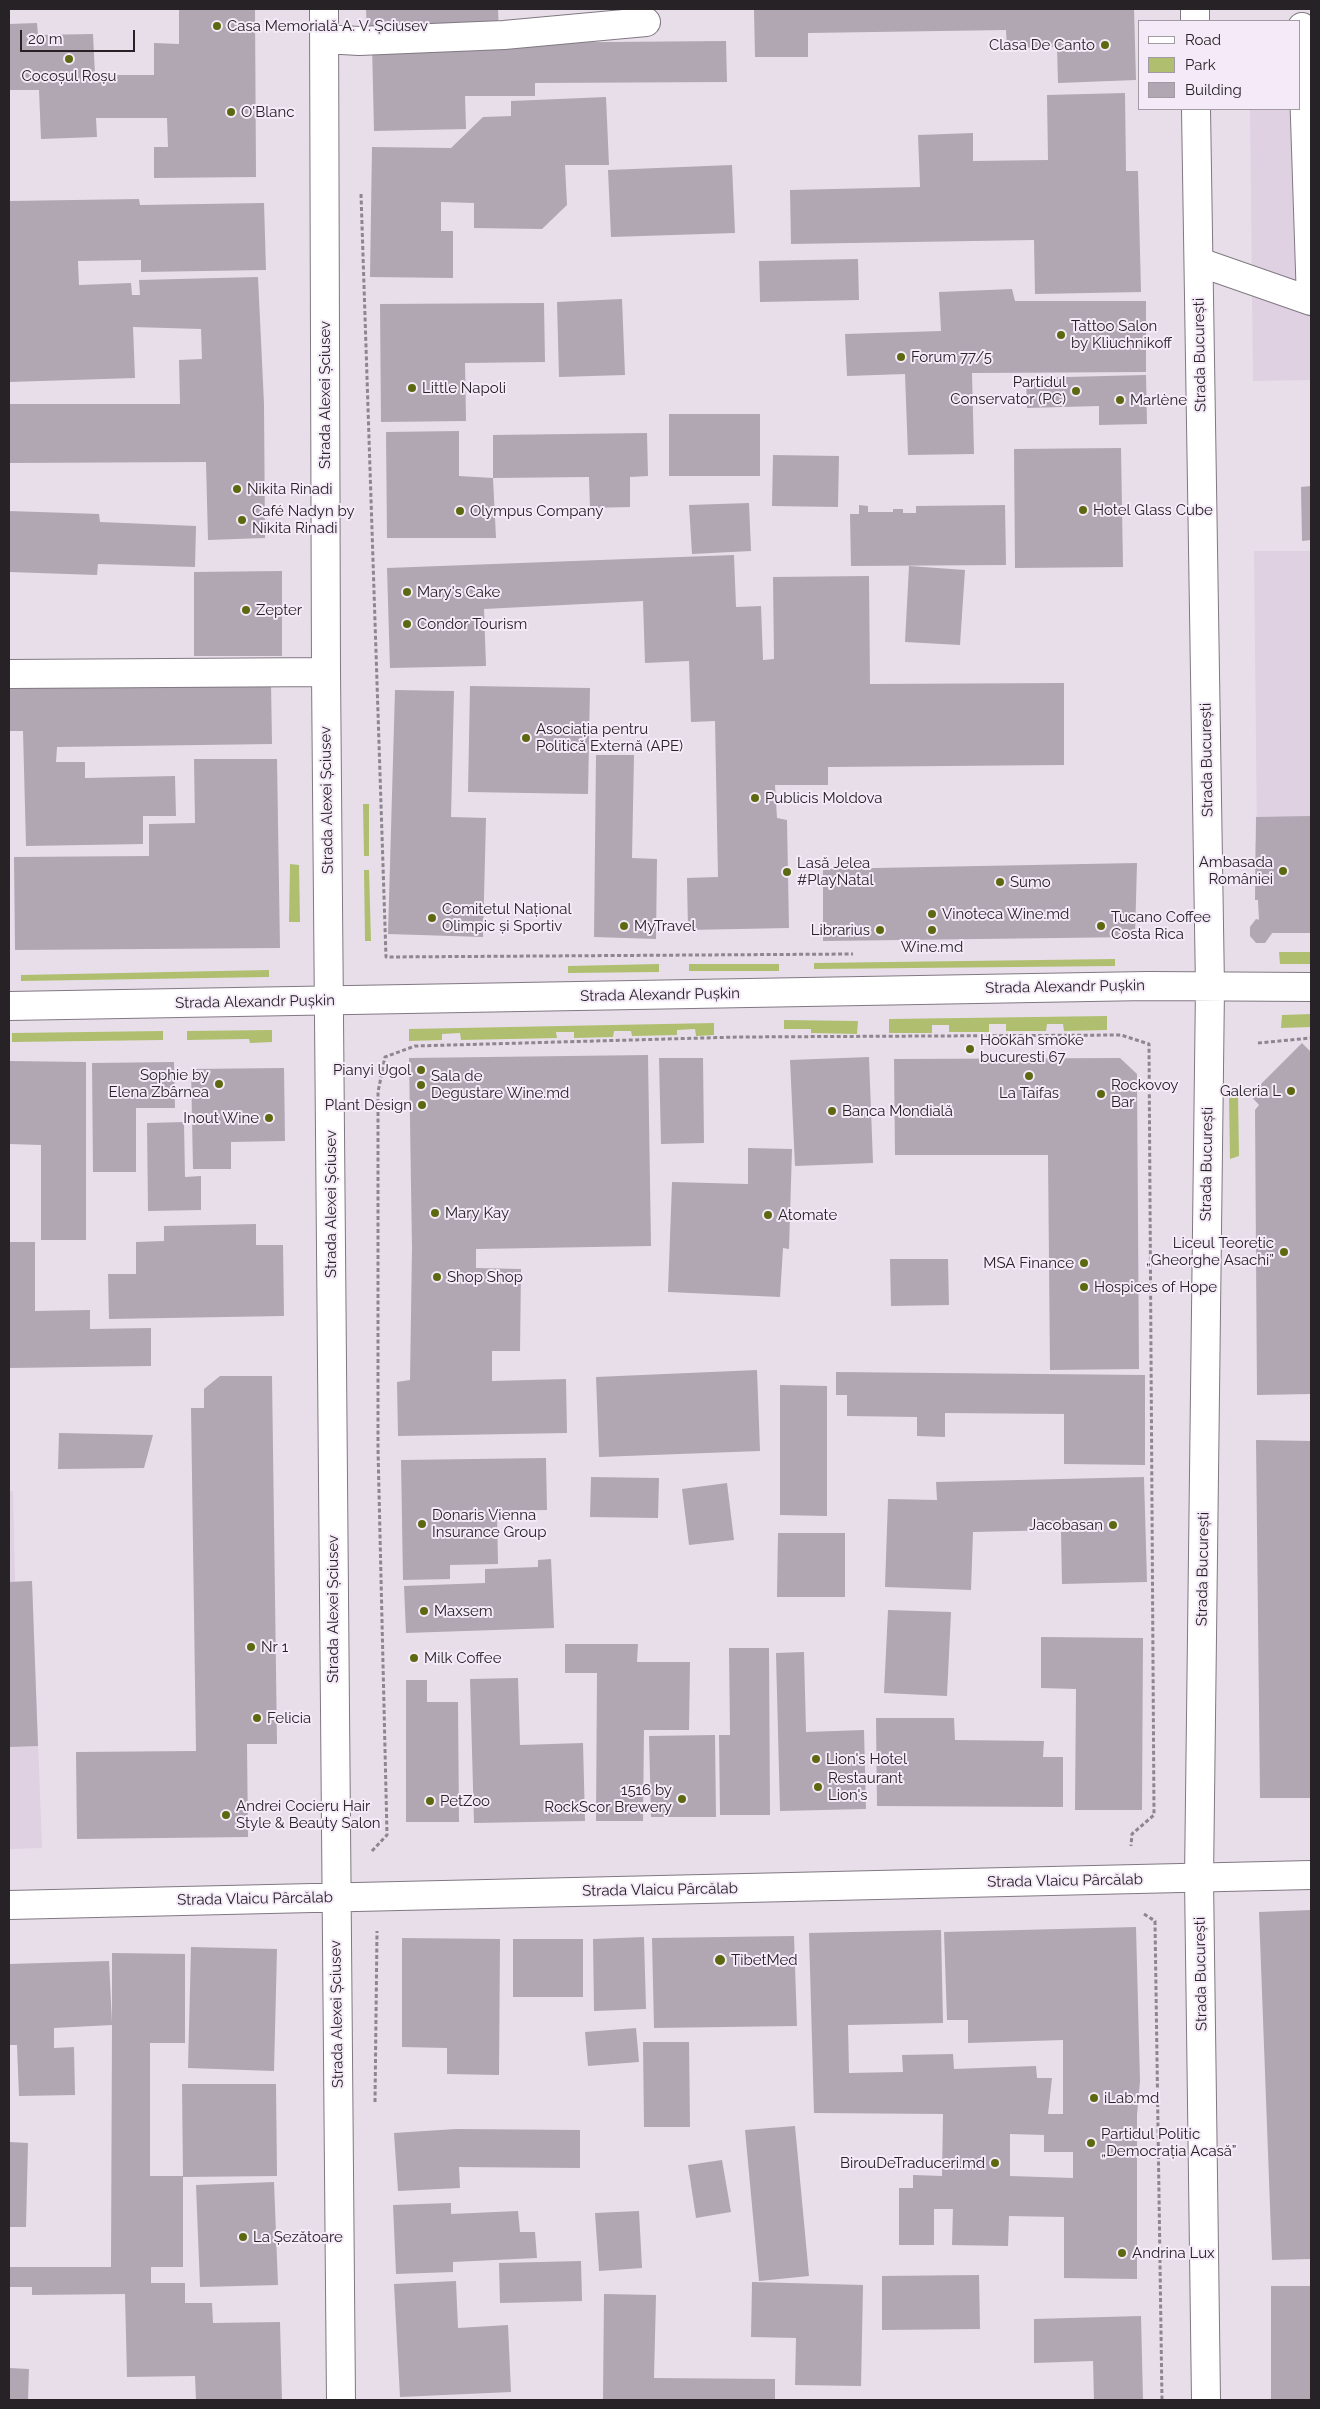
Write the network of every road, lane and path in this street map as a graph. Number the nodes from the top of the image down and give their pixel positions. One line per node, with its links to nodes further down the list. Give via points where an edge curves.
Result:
1 (324, 9): 4 (street, Strada Alexei Șciusev)
2 (646, 22): 4 (street, via 504,35 359,41)
3 (1304, 26): 7 (street, via 1311,301)
4 (325, 38): 8 (street, Strada Alexei Șciusev)
5 (1196, 110): 7 (street, Strada București)
6 (361, 186): 10 (path, via 386,958)
7 (1199, 262): 11 (street, Strada București)
8 (326, 672): 9 (street); 13 (street, Strada Alexei Șciusev)
9 (9, 674)
10 (861, 954)
11 (1210, 987): 12 (street, Strada Alexandr Pușkin); 13 (street, Strada Alexandr Pușkin); 19 (street, Strada București)
12 (1311, 987)
13 (328, 1000): 14 (street, Strada Alexandr Pușkin); 21 (street, Strada Alexei Șciusev)
14 (9, 1006)
15 (1311, 1038): 16 (path)
16 (1258, 1042)
17 (372, 1851): 20 (path, via 387,1835 378,1399 378,1092 385,1057 415,1046 740,1037 1121,1034 1149,1044 1154,1815 1132,1834)
18 (1311, 1875): 19 (street, Strada Vlaicu Pârcălab)
19 (1199, 1879): 20 (street, Strada Vlaicu Pârcălab); 25 (street, Strada București)
20 (1128, 1880): 21 (street, Strada Vlaicu Pârcălab); 24 (path, via 1128,1903 1155,1921)
21 (336, 1897): 22 (street, Strada Vlaicu Pârcălab); 23 (street, Strada Alexei Șciusev)
22 (9, 1905)
23 (341, 2400)
24 (1162, 2400)
25 (1206, 2400)

